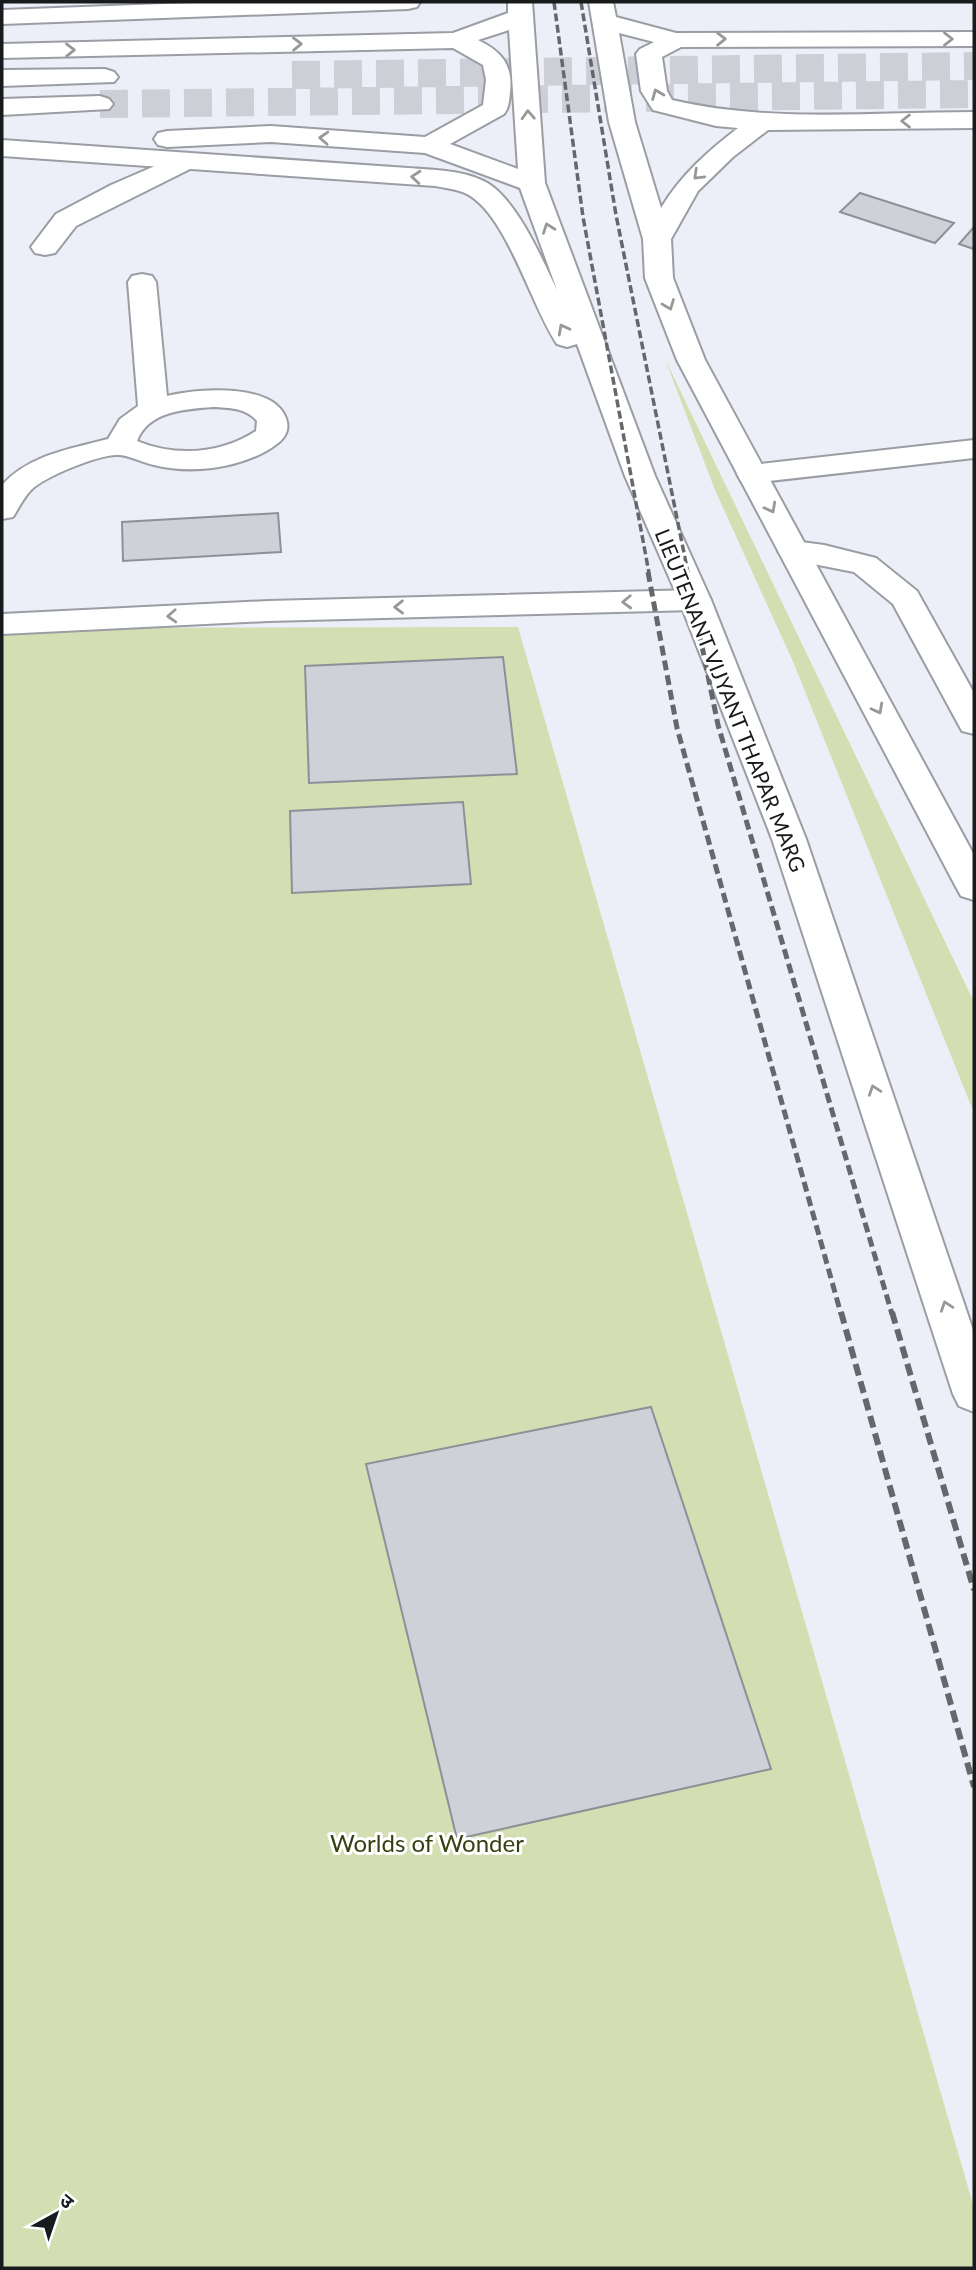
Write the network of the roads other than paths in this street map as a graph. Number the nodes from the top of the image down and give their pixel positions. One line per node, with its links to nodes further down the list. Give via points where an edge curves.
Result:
1 (408, 2): 2 (main road)
2 (275, 4): 5 (main road)
3 (521, 9): 7 (main road); 21 (main road, LIEUTENANT VIJYANT THAPAR MARG, one-way to 3)
4 (603, 12): 8 (main road); 22 (main road, via 622,122)
5 (2, 17)
6 (974, 39): 8 (main road, one-way to 6)
7 (456, 40): 9 (main road, one-way to 7); 17 (main road, via 489,54 496,64 495,109)
8 (676, 40): 15 (main road, one-way to 8, via 716,118 662,105 654,91 649,54)
9 (2, 51)
10 (105, 77): 11 (main road)
11 (2, 78)
12 (100, 104): 13 (main road)
13 (2, 107)
14 (974, 120): 15 (main road, one-way to 15)
15 (762, 122): 22 (main road, one-way to 22, via 687,187)
16 (271, 134): 17 (main road, one-way to 16); 18 (main road); 20 (main road)
17 (429, 145): 21 (main road)
18 (2, 148): 19 (main road)
19 (185, 161): 20 (main road); 23 (main road, via 66,220)
20 (272, 168): 29 (main road, one-way to 20, via 514,236 495,204 479,189 446,180)
21 (532, 183): 29 (main road, LIEUTENANT VIJYANT THAPAR MARG, one-way to 21)
22 (657, 239): 28 (main road, one-way to 28, via 659,278 691,360)
23 (45, 247)
24 (142, 282): 25 (main road)
25 (153, 409): 26 (main road, via 130,425); 26 (main road, via 175,401 238,401 262,409 272,421 271,435 236,455 177,459 140,454)
26 (121, 445): 30 (main road, via 67,459 28,476 5,499)
27 (974, 449): 28 (main road)
28 (752, 474): 31 (main road, one-way to 31)
29 (640, 476): 32 (main road, LIEUTENANT VIJYANT THAPAR MARG)
30 (2, 510)
31 (794, 551): 34 (main road, via 865,565 906,598); 35 (main road, one-way to 35)
32 (695, 600): 33 (main road, one-way to 33, via 268,611); 36 (main road, LIEUTENANT VIJYANT THAPAR MARG, one-way to 32, via 789,839)
33 (2, 624)
34 (974, 723)
35 (974, 887)
36 (968, 1360): 37 (main road, LIEUTENANT VIJYANT THAPAR MARG)
37 (974, 1394)

